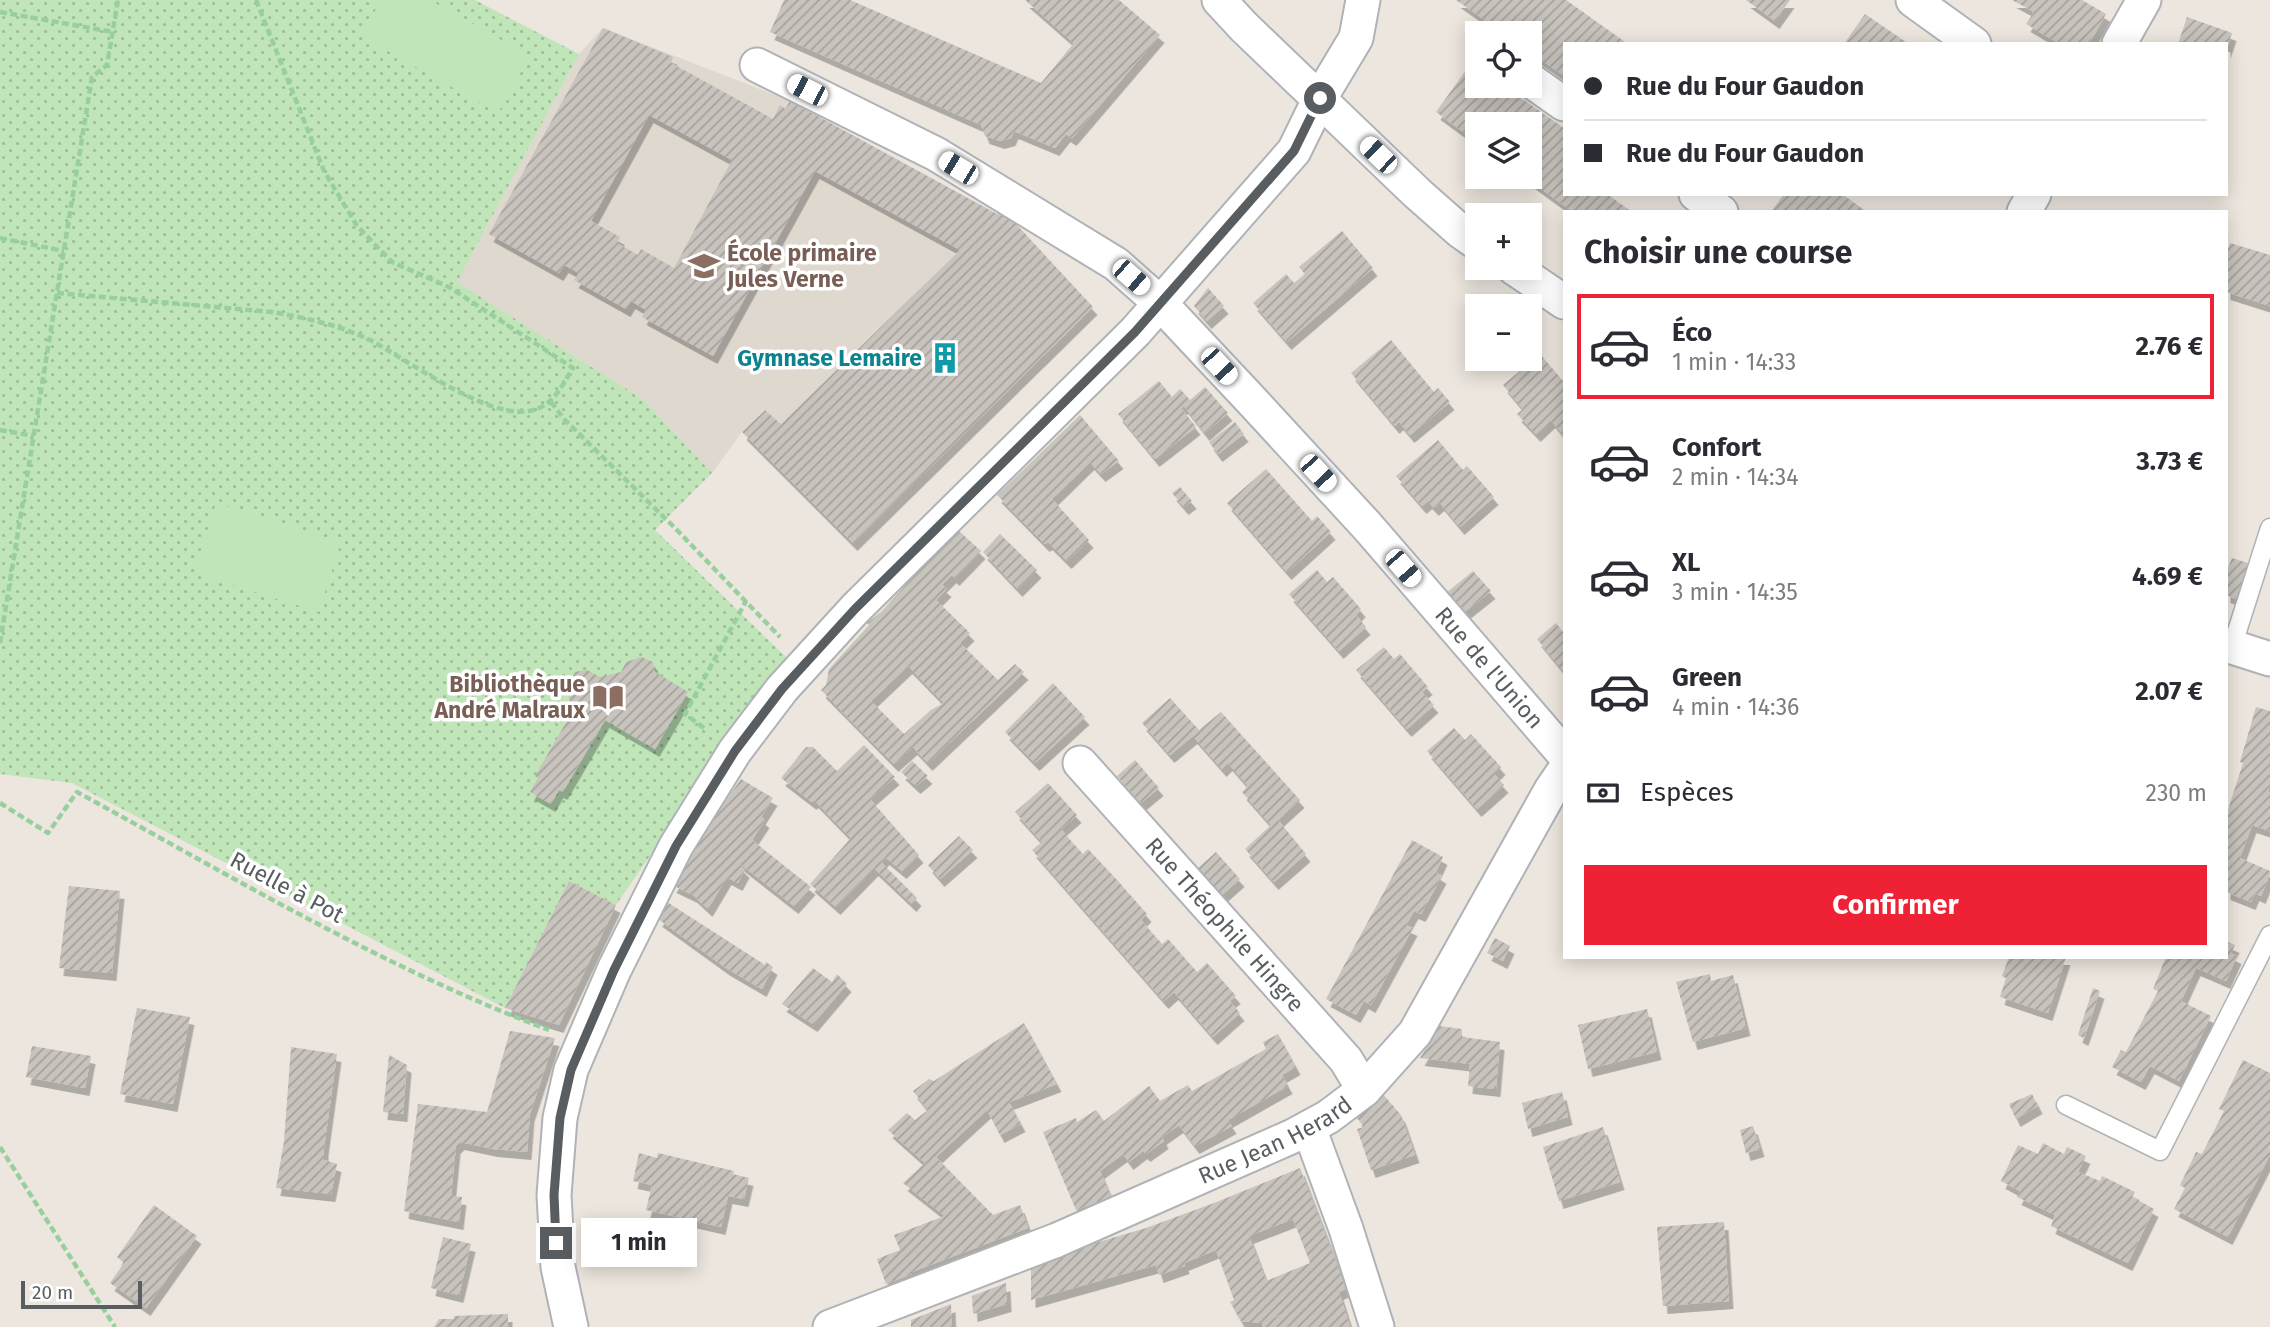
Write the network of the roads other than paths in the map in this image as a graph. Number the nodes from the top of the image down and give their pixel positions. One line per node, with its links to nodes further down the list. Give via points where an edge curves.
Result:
1 (1219, 0): 9 (street)
2 (1363, 0): 9 (street, via 1356,38)
3 (1913, 0): 5 (street)
4 (2144, 0): 6 (street)
5 (1971, 42)
6 (2120, 42)
7 (757, 65): 16 (street, Rue de l'Union, via 936,154 1116,264)
8 (1542, 88): 10 (street)
9 (1320, 98): 13 (street); 16 (street, via 1294,151)
10 (1563, 103)
11 (1699, 196): 12 (street)
12 (1718, 210)
13 (1465, 235)
14 (1532, 280): 15 (street)
15 (1563, 301)
16 (1160, 303): 20 (street, Rue de l'Union, via 1368,527); 27 (street, via 855,609 782,689 735,751 676,846 614,970 571,1070 560,1118 554,1195 558,1267)
17 (2270, 528): 18 (lane)
18 (2229, 646): 19 (street)
19 (2270, 659)
20 (1563, 753)
21 (1080, 763): 24 (street, Rue Théophile Hingre, via 1346,1060)
22 (1563, 772): 24 (street, Rue Jean Herard, via 1415,1033)
23 (2269, 941): 25 (lane, via 2160,1152)
24 (1364, 1090): 26 (street, Rue Jean Herard)
25 (2066, 1105)
26 (1309, 1128): 28 (street, Rue Jean Herard, via 1058,1240); 29 (street)
27 (571, 1327)
28 (830, 1327)
29 (1377, 1327)

